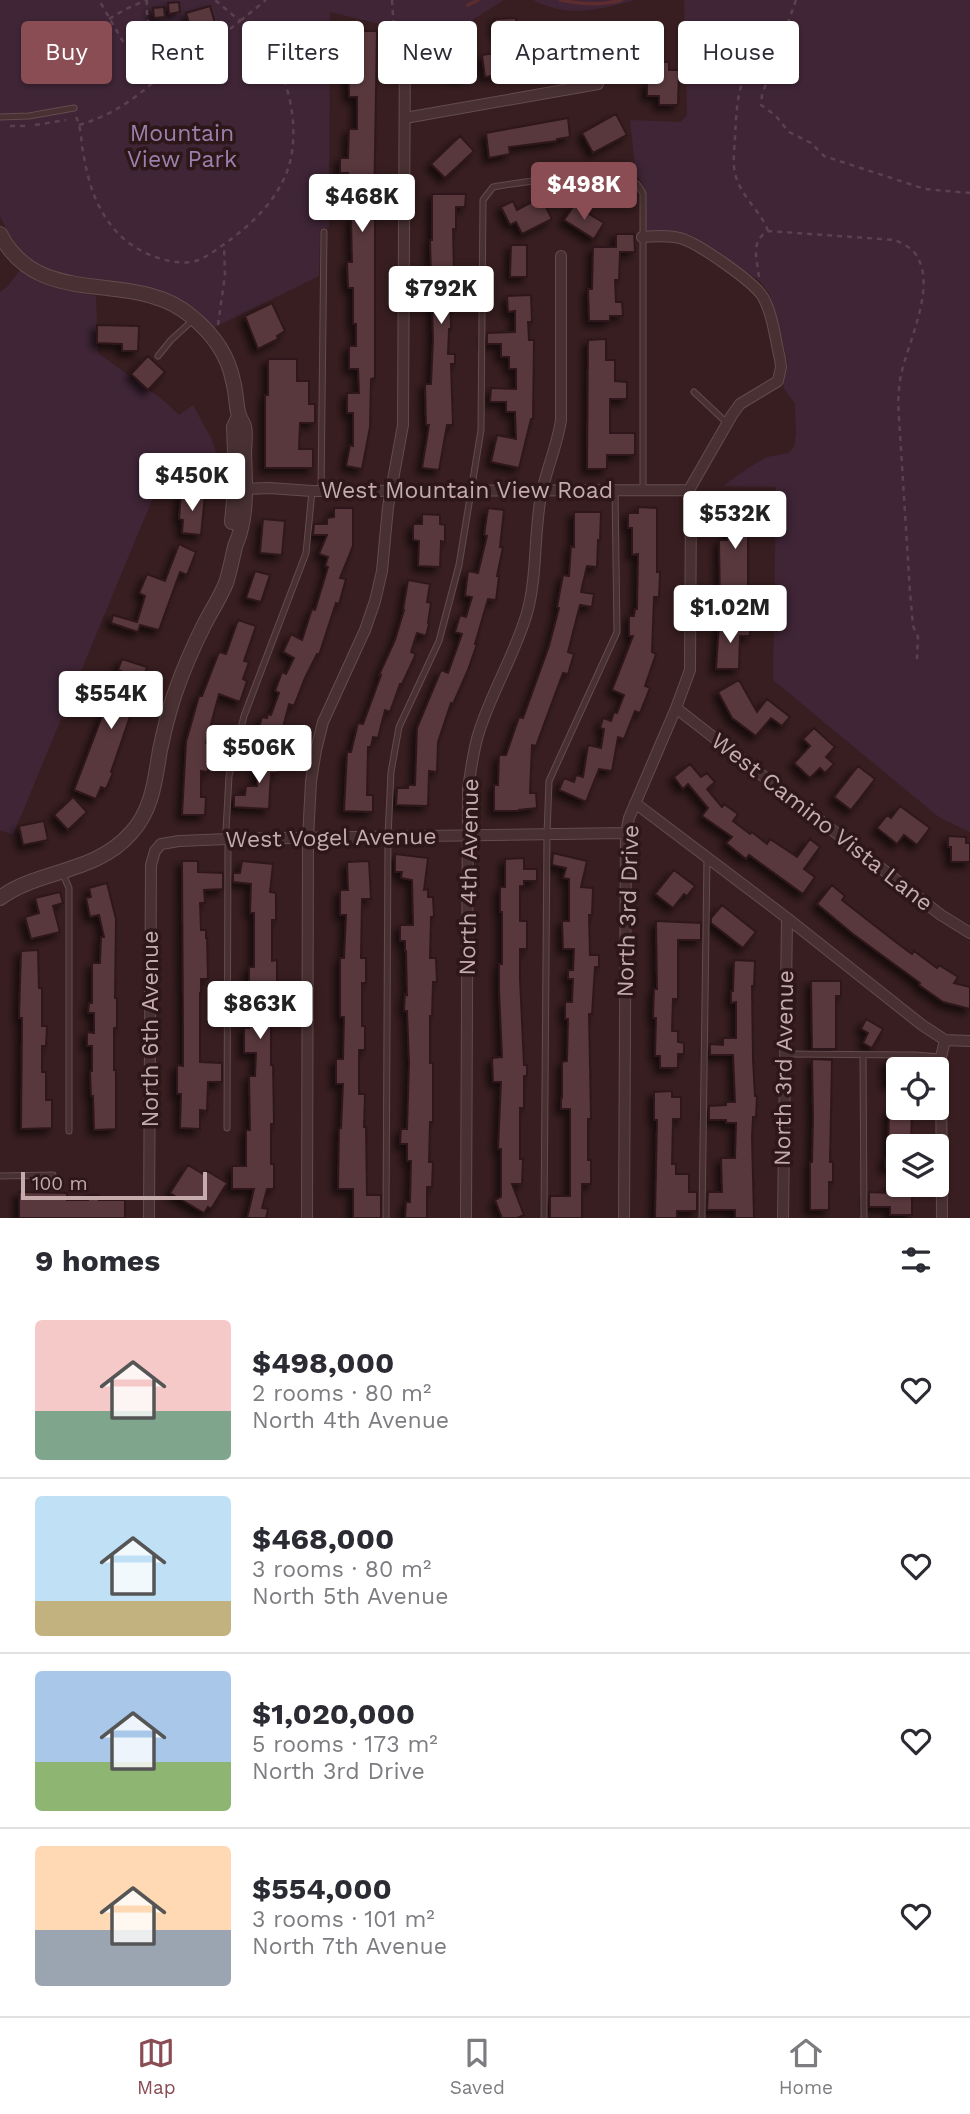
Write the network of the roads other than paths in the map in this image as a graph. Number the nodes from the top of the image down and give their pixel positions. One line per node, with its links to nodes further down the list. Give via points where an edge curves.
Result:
1 (403, 84): 5 (street)
2 (598, 84): 5 (street)
3 (74, 108): 4 (lane)
4 (0, 117)
5 (405, 118): 20 (street, via 403,425)
6 (324, 232): 19 (lane)
7 (0, 234): 10 (street, via 20,261 44,276 152,296)
8 (642, 237): 13 (street, via 687,240 761,294 780,359 780,377 740,404); 16 (lane); 21 (lane, via 643,193 637,184 621,180 587,177 506,184 493,187 483,200 481,430)
9 (561, 256): 14 (street, North 4th Avenue, via 561,419)
10 (194, 319): 11 (lane); 18 (street, via 213,337 229,365 239,416 234,427)
11 (158, 356)
12 (694, 392): 13 (lane)
13 (727, 423): 17 (street)
14 (542, 490): 15 (street, West Mountain View Road); 21 (street, West Mountain View Road); 26 (street, North 4th Avenue, via 527,612 472,758)
15 (615, 490): 16 (street, West Mountain View Road); 25 (lane, via 617,632 549,781)
16 (643, 490): 17 (street, West Mountain View Road)
17 (689, 490): 22 (street, North 3rd Drive, via 690,670)
18 (240, 491): 19 (street, West Mountain View Road); 32 (street, via 226,582 174,694 143,817 117,847)
19 (317, 491): 20 (street, West Mountain View Road); 29 (lane, via 306,553 244,716 229,776)
20 (392, 491): 21 (street, West Mountain View Road); 28 (street, via 375,601 323,722 316,750)
21 (471, 491): 27 (lane, via 439,641 399,727)
22 (677, 708): 23 (street, North 3rd Drive); 35 (street, West Camino Vista Lane)
23 (635, 803): 24 (street, North 3rd Drive); 31 (street)
24 (626, 832): 25 (street, West Vogel Avenue); 51 (street, North 3rd Drive)
25 (547, 834): 26 (street, West Vogel Avenue); 50 (lane)
26 (467, 835): 27 (street, West Vogel Avenue); 49 (street, North 4th Avenue)
27 (388, 836): 28 (street, West Vogel Avenue); 48 (lane)
28 (309, 838): 29 (street, West Vogel Avenue); 47 (street)
29 (228, 839): 30 (street, West Vogel Avenue); 42 (lane)
30 (161, 844): 46 (street, North 6th Avenue, via 151,865)
31 (707, 858): 34 (street); 52 (lane)
32 (62, 872): 33 (street); 43 (lane, via 69,888)
33 (0, 898)
34 (787, 918): 36 (street); 38 (street, North 3rd Avenue)
35 (970, 933)
36 (945, 1040): 37 (street); 40 (street)
37 (970, 1041)
38 (783, 1054): 39 (lane); 53 (street, North 3rd Avenue)
39 (863, 1055): 40 (lane); 54 (lane)
40 (941, 1057)
41 (941, 1120): 55 (street)
42 (227, 1128)
43 (69, 1131)
44 (53, 1175): 45 (lane)
45 (0, 1176)
46 (149, 1218)
47 (307, 1218)
48 (386, 1218)
49 (466, 1218)
50 (544, 1218)
51 (624, 1218)
52 (702, 1218)
53 (783, 1218)
54 (864, 1218)
55 (942, 1218)

